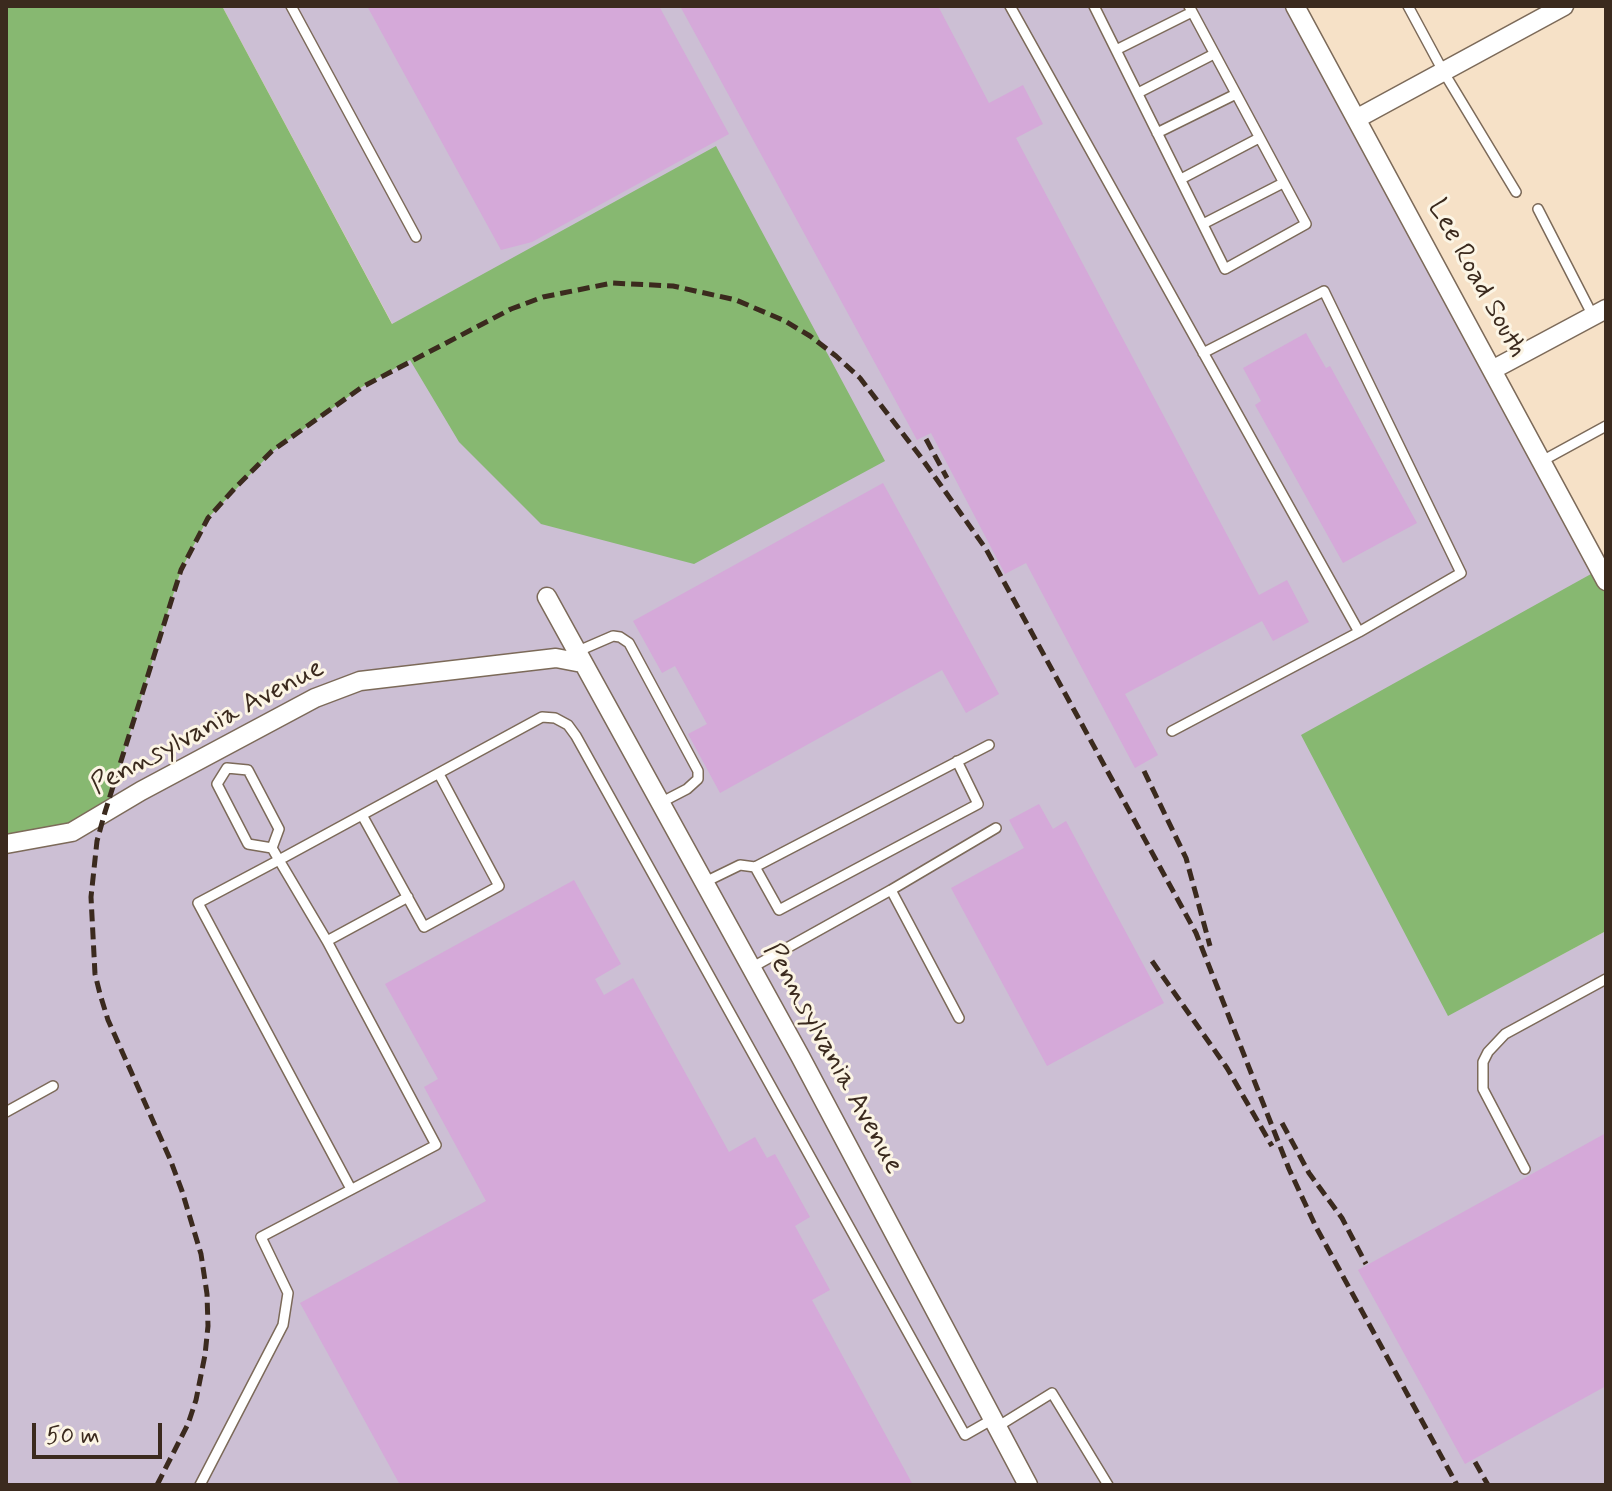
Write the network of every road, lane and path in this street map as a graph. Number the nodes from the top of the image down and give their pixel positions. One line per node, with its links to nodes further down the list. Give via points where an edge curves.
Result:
1 (291, 6): 21 (lane)
2 (1010, 6): 23 (lane)
3 (1094, 6): 8 (lane)
4 (1295, 6): 13 (street, Lee Road South)
5 (1408, 6): 10 (lane)
6 (1564, 6): 10 (street)
7 (1190, 9): 8 (lane); 9 (lane)
8 (1116, 50): 11 (lane)
9 (1214, 54): 11 (lane); 12 (lane)
10 (1443, 71): 13 (street); 18 (lane)
11 (1138, 93): 14 (lane)
12 (1236, 94): 14 (lane); 15 (lane)
13 (1356, 119): 24 (street, Lee Road South)
14 (1157, 133): 16 (lane)
15 (1259, 138): 16 (lane); 17 (lane)
16 (1181, 179): 20 (lane)
17 (1283, 183): 20 (lane); 20 (lane, via 1306,224 1225,269)
18 (1516, 192)
19 (1538, 209): 22 (lane)
20 (1203, 224)
21 (416, 237)
22 (1599, 313): 24 (street)
23 (1203, 353): 29 (lane); 29 (lane, via 1324,291 1461,573)
24 (1494, 369): 26 (street, Lee Road South)
25 (1606, 426): 26 (lane)
26 (1542, 461): 27 (street, Lee Road South)
27 (1606, 581)
28 (547, 597): 30 (street, Pennsylvania Avenue)
29 (1359, 632): 31 (lane)
30 (579, 658): 33 (street, Pennsylvania Avenue, via 360,681 315,698); 37 (street, Pennsylvania Avenue); 37 (lane, via 613,636 629,643 698,771 698,779)
31 (1172, 731)
32 (989, 745): 34 (lane)
33 (217, 750): 35 (lane); 40 (street, Pennsylvania Avenue, via 72,832)
34 (957, 761): 43 (lane); 43 (lane, via 978,804 779,910)
35 (227, 768): 41 (lane, via 248,770 279,829); 41 (lane, via 217,784 248,844)
36 (439, 774): 38 (lane); 46 (lane, via 499,886 424,927); 55 (lane, via 542,717 568,725 965,1435)
37 (659, 804): 44 (street, Pennsylvania Avenue)
38 (362, 815): 42 (lane); 46 (lane)
39 (996, 828): 45 (lane)
40 (6, 844)
41 (272, 848): 42 (lane)
42 (279, 860): 47 (lane); 54 (lane, via 198,903)
43 (755, 867): 44 (lane, via 740,865)
44 (703, 883): 48 (street, Pennsylvania Avenue)
45 (891, 890): 48 (lane); 50 (lane)
46 (408, 897): 47 (lane)
47 (327, 941): 54 (lane, via 436,1145)
48 (751, 968): 55 (street, Pennsylvania Avenue)
49 (1606, 979): 53 (lane, via 1505,1034 1483,1062 1483,1089)
50 (959, 1018)
51 (53, 1086): 52 (lane)
52 (6, 1112)
53 (1525, 1169)
54 (351, 1189): 56 (lane, via 261,1237 288,1293 283,1325)
55 (995, 1423): 57 (street, Pennsylvania Avenue); 58 (lane, via 1052,1393)
56 (200, 1485)
57 (1028, 1485)
58 (1108, 1485)

